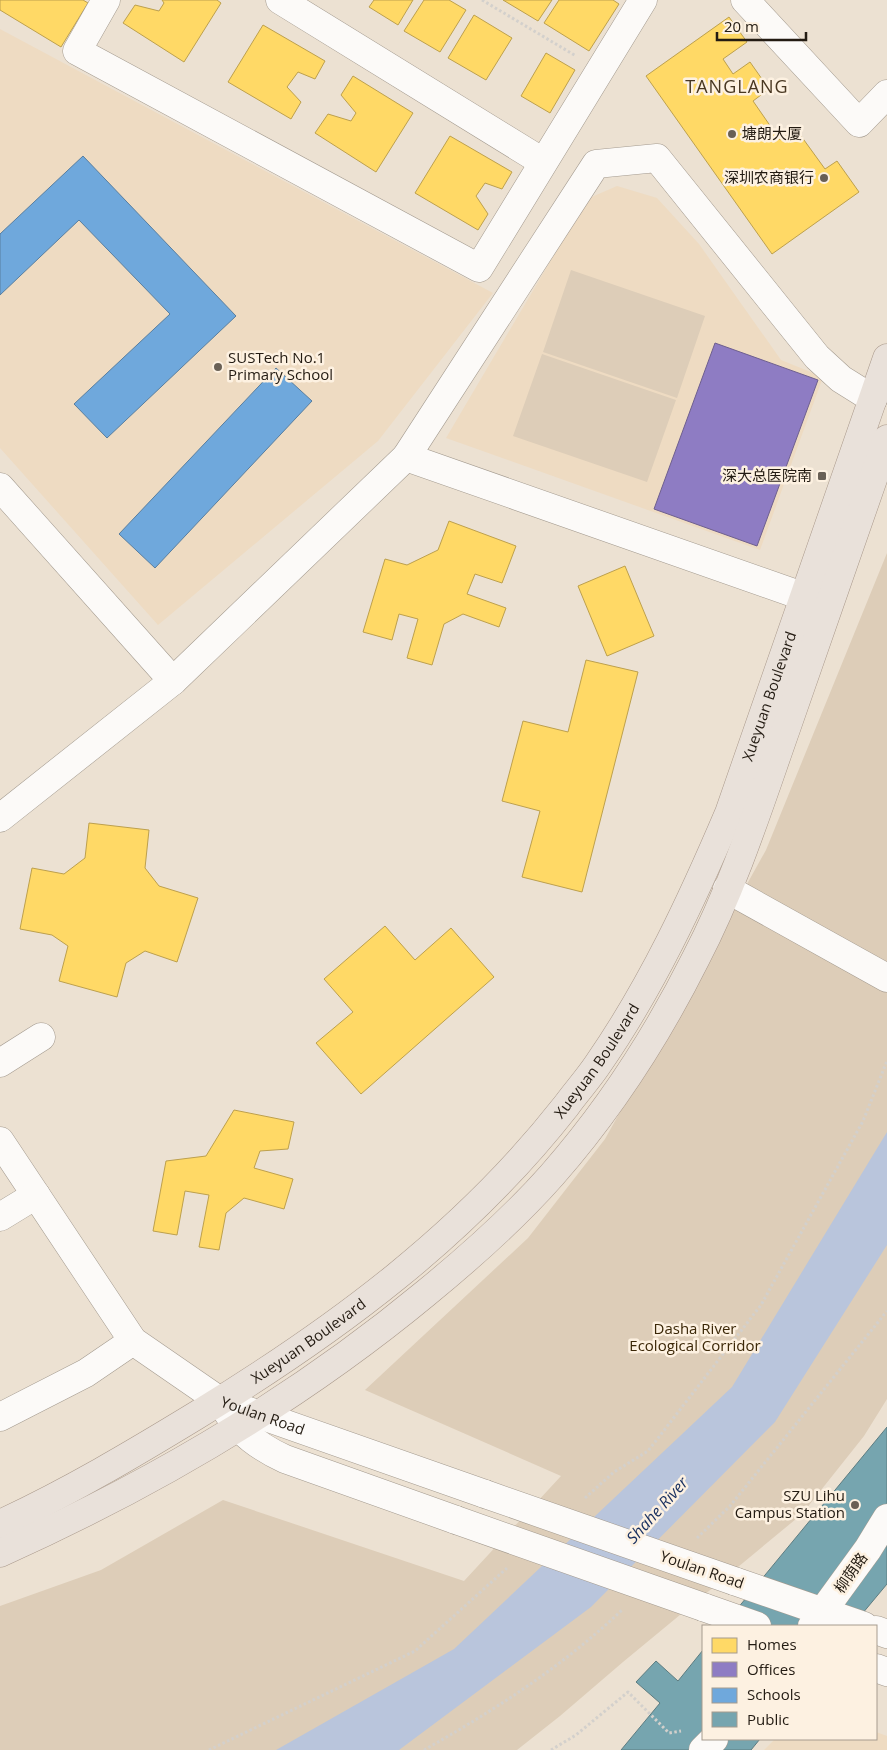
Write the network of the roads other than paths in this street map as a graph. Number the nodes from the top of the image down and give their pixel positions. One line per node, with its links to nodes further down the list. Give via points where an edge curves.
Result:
1 (106, 0): 6 (street, via 77,51 479,268)
2 (280, 0): 6 (street)
3 (643, 0): 6 (street)
4 (745, 0): 5 (street, via 859,123)
5 (887, 94)
6 (543, 162)
7 (887, 358): 8 (main road, Xueyuan Boulevard)
8 (873, 399): 10 (street, via 841,379 817,357 657,158 596,164); 12 (main road, Xueyuan Boulevard)
9 (887, 439): 12 (main road, Xueyuan Boulevard)
10 (406, 456): 12 (street); 13 (street)
11 (0, 487): 13 (street)
12 (816, 601): 15 (main road, Xueyuan Boulevard, via 753,824); 23 (main road, Xueyuan Boulevard, via 701,878 670,942 597,1065 544,1133 442,1239 335,1324)
13 (173, 681): 14 (street)
14 (0, 818)
15 (727, 888): 16 (street); 25 (main road, Xueyuan Boulevard, via 698,956 663,1020 622,1084 551,1176 506,1224 410,1307 359,1347)
16 (887, 978)
17 (41, 1038): 18 (street)
18 (0, 1064)
19 (0, 1141): 20 (street)
20 (36, 1195): 21 (street); 22 (street)
21 (0, 1217)
22 (133, 1341): 23 (street, Youlan Road); 24 (street, via 86,1373)
23 (220, 1401): 25 (street, Youlan Road); 27 (main road, Xueyuan Boulevard, via 95,1476)
24 (0, 1417)
25 (248, 1420): 28 (main road, Xueyuan Boulevard, via 101,1504); 29 (street, Youlan Road, bridge, via 486,1494 734,1581); 30 (street, Youlan Road, bridge, via 267,1451 285,1459)
26 (887, 1518): 29 (street, 柳荫路)
27 (0, 1524)
28 (0, 1553)
29 (818, 1619): 31 (street, Youlan Road)
30 (754, 1625)
31 (857, 1625)

